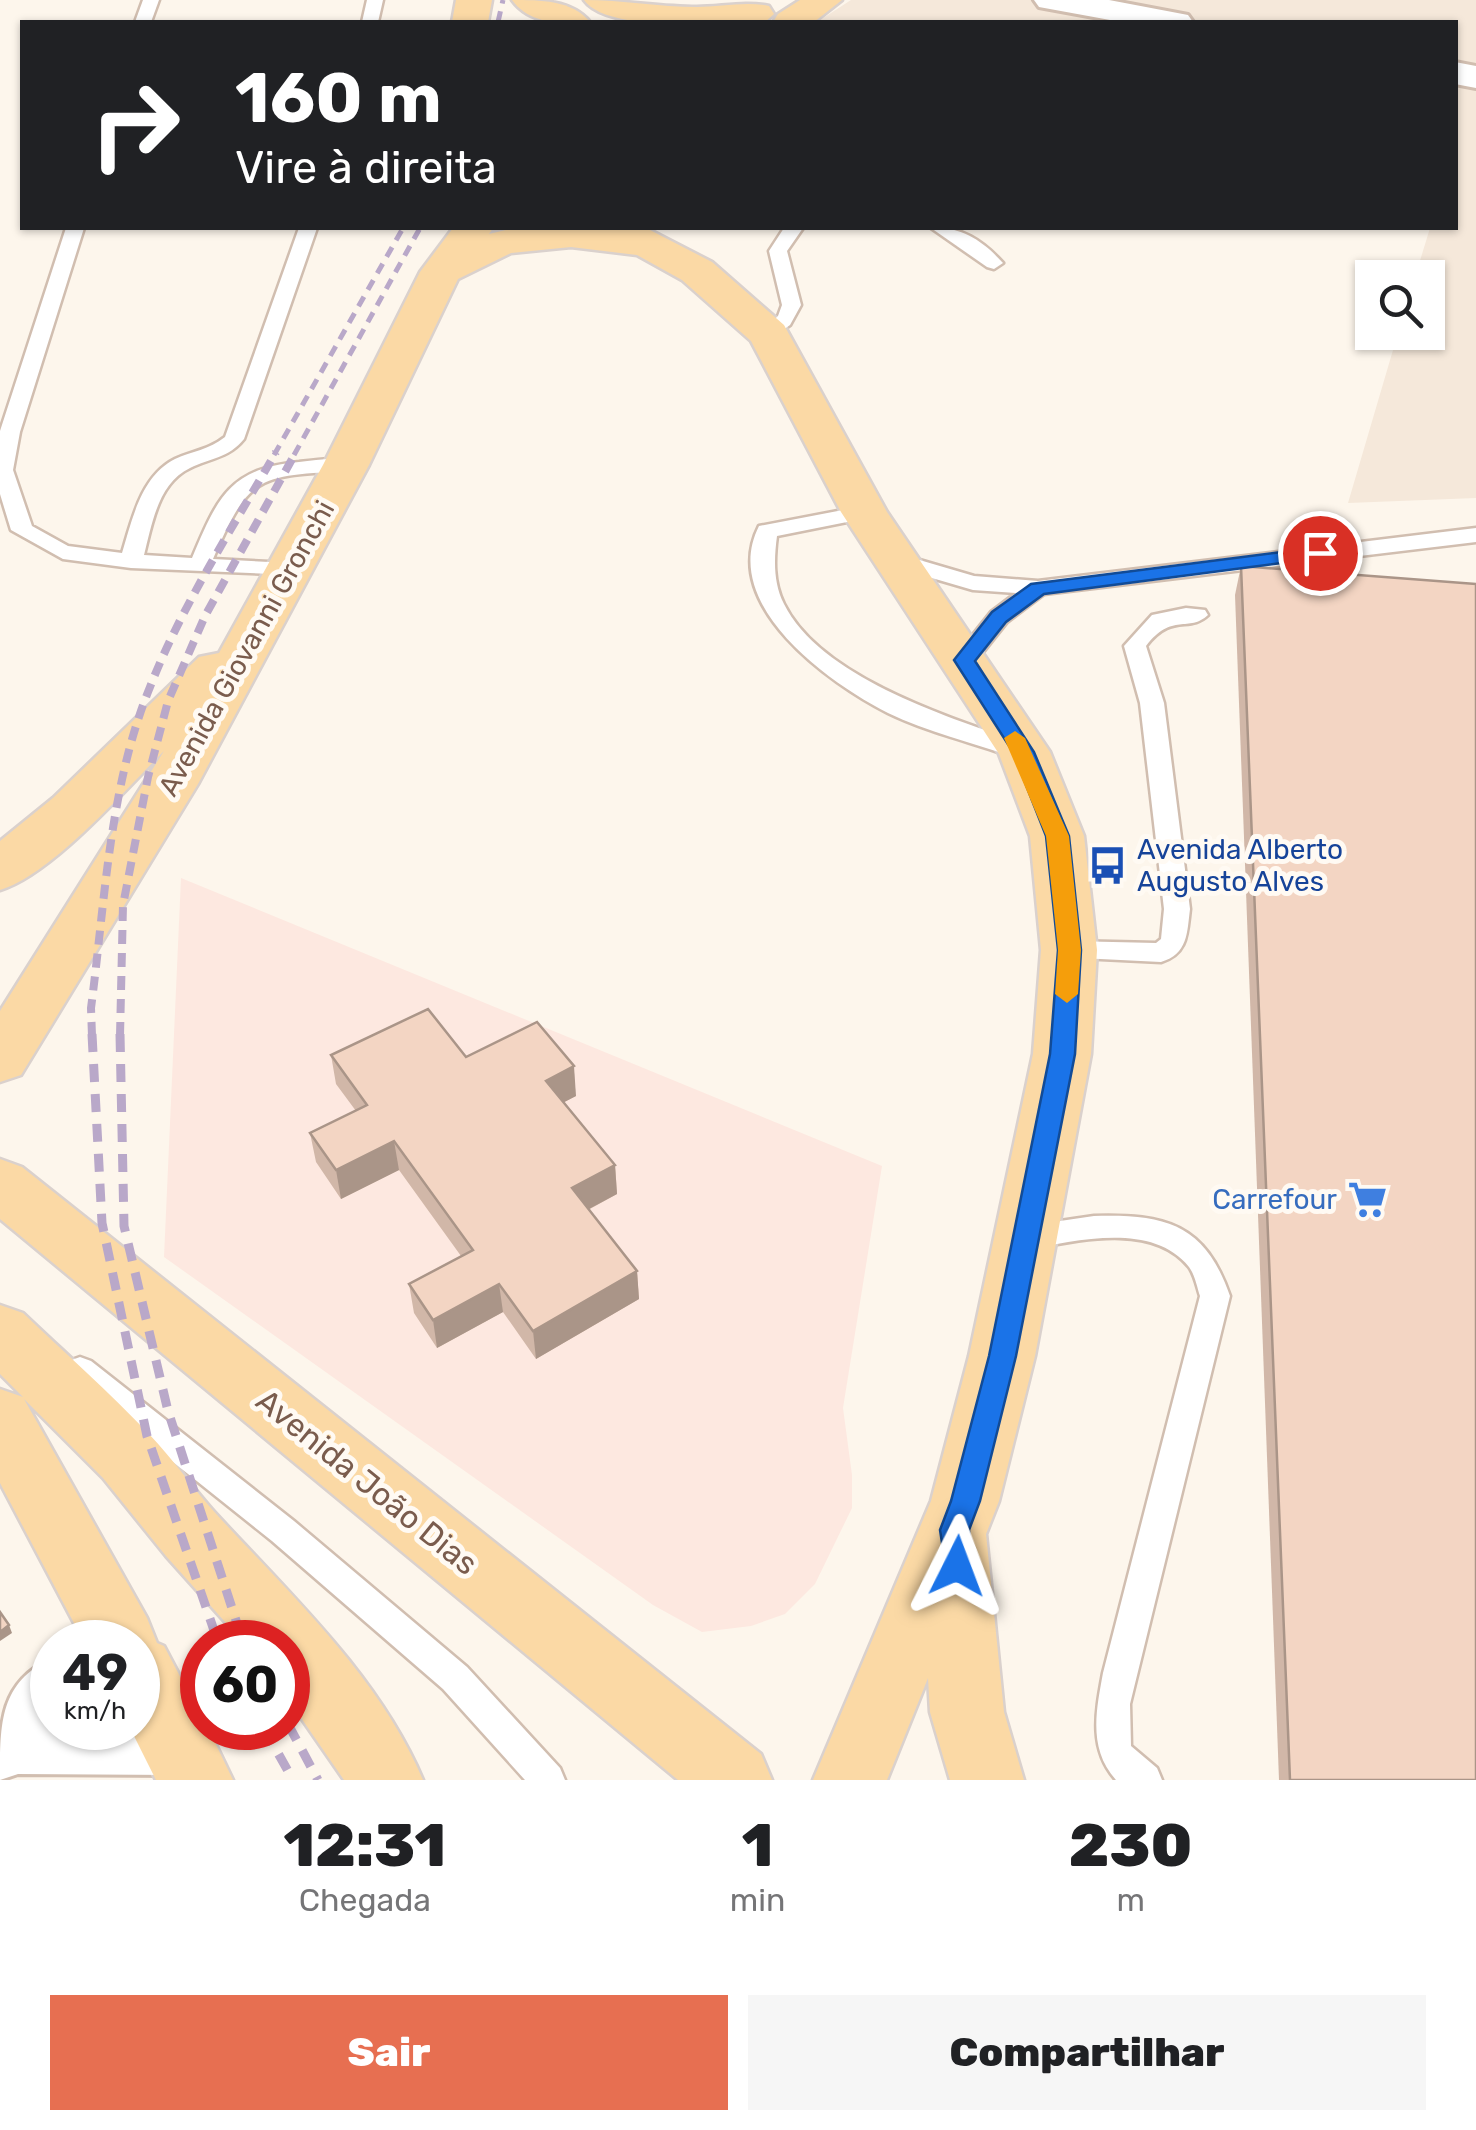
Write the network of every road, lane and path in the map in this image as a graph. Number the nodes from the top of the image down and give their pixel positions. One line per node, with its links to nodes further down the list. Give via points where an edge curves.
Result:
1 (602, 0): 5 (main road, via 689,19)
2 (824, 0): 5 (main road)
3 (1051, 0): 7 (street)
4 (530, 6): 6 (main road)
5 (769, 15)
6 (567, 20)
7 (1165, 20)
8 (74, 230): 21 (lane, via 3,470 22,530 62,552)
9 (307, 230): 21 (lane, via 234,439 160,480)
10 (445, 230): 16 (main road)
11 (472, 230): 16 (main road, Avenida Giovanni Gronchi)
12 (791, 230): 17 (lane, via 777,260 792,306)
13 (944, 230): 15 (lane)
14 (635, 237): 16 (main road, via 534,234 479,248); 17 (main road, via 698,272)
15 (994, 263)
16 (441, 272): 18 (main road, Avenida Giovanni Gronchi)
17 (769, 334): 19 (main road)
18 (346, 465): 23 (lane, via 272,469 250,478 224,505); 24 (main road, Avenida Giovanni Gronchi)
19 (864, 512): 22 (main road); 29 (lane, via 767,531 762,581 786,629 894,707)
20 (1476, 535): 25 (lane)
21 (131, 561): 23 (lane)
22 (898, 561): 25 (lane, via 973,583); 28 (main road)
23 (200, 565): 24 (lane)
24 (289, 570): 27 (main road, Avenida Giovanni Gronchi)
25 (1038, 588): 28 (lane, via 999,617)
26 (1196, 614): 31 (lane, via 1153,620 1135,646 1152,702 1177,909 1173,943 1161,953)
27 (258, 628): 30 (main road, via 72,811); 32 (main road, Avenida Giovanni Gronchi, via 172,784)
28 (964, 660): 29 (main road)
29 (1024, 752): 31 (main road, via 1058,836)
30 (0, 871)
31 (1070, 950): 34 (main road, via 1062,1054)
32 (0, 1059)
33 (0, 1184): 45 (main road, Avenida João Dias)
34 (1026, 1238): 38 (main road); 48 (lane, via 1136,1228 1176,1241 1202,1261 1215,1296 1109,1732 1116,1756)
35 (0, 1318): 44 (lane, via 72,1364 283,1531 454,1678)
36 (0, 1332): 43 (main road, via 127,1457 282,1634)
37 (0, 1418): 39 (main road)
38 (954, 1530): 46 (main road); 47 (main road, via 967,1712)
39 (104, 1620)
40 (160, 1717): 42 (main road)
41 (22, 1726): 42 (street)
42 (186, 1760)
43 (386, 1780)
44 (548, 1780)
45 (735, 1780)
46 (850, 1780)
47 (986, 1780)
48 (1145, 1780)

